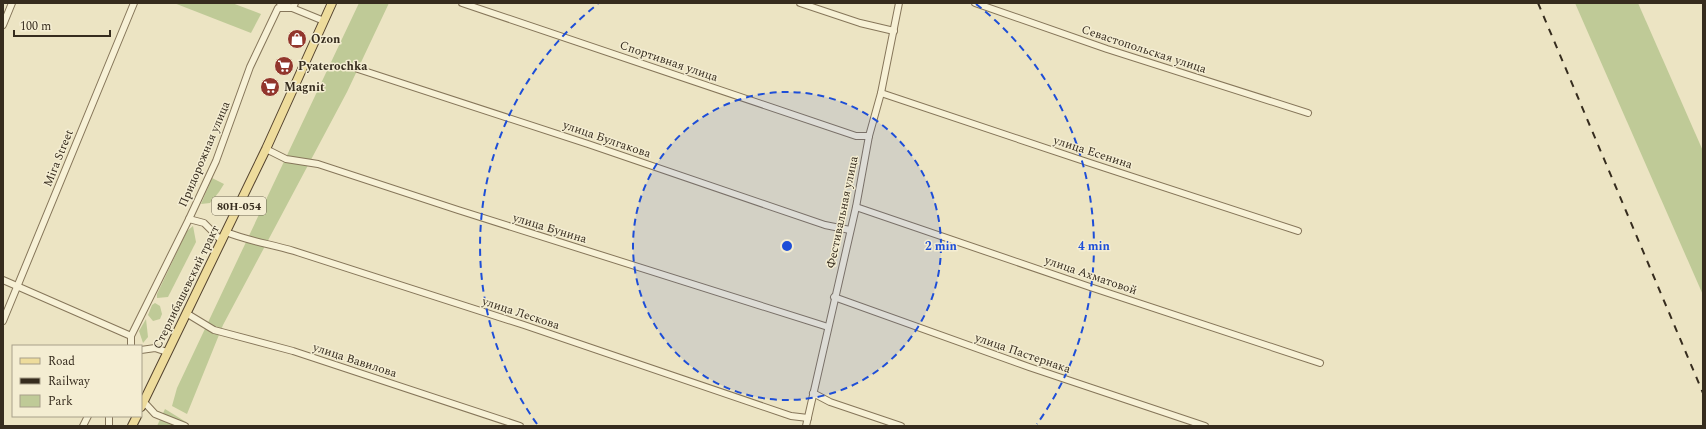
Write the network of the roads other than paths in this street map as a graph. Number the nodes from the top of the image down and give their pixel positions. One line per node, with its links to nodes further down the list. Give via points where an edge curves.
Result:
1 (12, 3): 11 (street)
2 (134, 3): 25 (street, Mira Street)
3 (280, 3): 9 (street)
4 (332, 3): 10 (main road, Стерлибашевский тракт / 80Н-054)
5 (462, 3): 16 (street, Спортивная улица, via 856,136)
6 (800, 3): 12 (street, via 860,23)
7 (899, 3): 12 (street, Фестивальная улица)
8 (975, 3): 15 (street, Севастопольская улица)
9 (294, 5): 10 (street); 19 (street, Придорожная улица, via 278,8 250,67 216,160)
10 (324, 21): 17 (main road, Стерлибашевский тракт / 80Н-054)
11 (3, 25)
12 (894, 31): 14 (street, Фестивальная улица)
13 (358, 68): 20 (street, улица Булгакова, via 825,225)
14 (881, 93): 16 (street, Фестивальная улица); 21 (street, улица Есенина)
15 (1308, 113)
16 (869, 136): 18 (street, Фестивальная улица)
17 (266, 149): 22 (main road, Стерлибашевский тракт / 80Н-054); 29 (street, улица Бунина, via 286,159 318,164)
18 (856, 207): 20 (street, Фестивальная улица); 34 (street, улица Ахматовой)
19 (189, 219): 23 (street, via 204,223); 30 (street, Придорожная улица)
20 (850, 230): 26 (street, Фестивальная улица)
21 (1298, 230)
22 (226, 232): 23 (main road, Стерлибашевский тракт / 80Н-054); 39 (street, улица Лескова, via 240,238 269,243 524,325 791,416)
23 (222, 241): 27 (main road, Стерлибашевский тракт / 80Н-054)
24 (3, 280): 25 (street)
25 (17, 286): 28 (street, Mira Street); 30 (street)
26 (834, 297): 29 (street, Фестивальная улица); 46 (street, улица Пастернака, via 1029,367)
27 (186, 313): 33 (main road, Стерлибашевский тракт / 80Н-054); 43 (street, улица Вавилова, via 214,330 315,358)
28 (3, 321)
29 (828, 327): 35 (street, Фестивальная улица)
30 (131, 336): 31 (street, Придорожная улица)
31 (131, 345)
32 (142, 350): 33 (street, via 155,348)
33 (167, 352): 36 (main road, Стерлибашевский тракт / 80Н-054)
34 (1320, 363)
35 (813, 393): 39 (street, Фестивальная улица); 45 (street, via 830,402)
36 (142, 405): 42 (street, via 155,414)
37 (88, 417): 40 (street)
38 (136, 417): 41 (main road)
39 (808, 418): 44 (street, Фестивальная улица)
40 (83, 426)
41 (132, 426)
42 (185, 426)
43 (520, 426)
44 (806, 426)
45 (901, 426)
46 (1205, 426)

